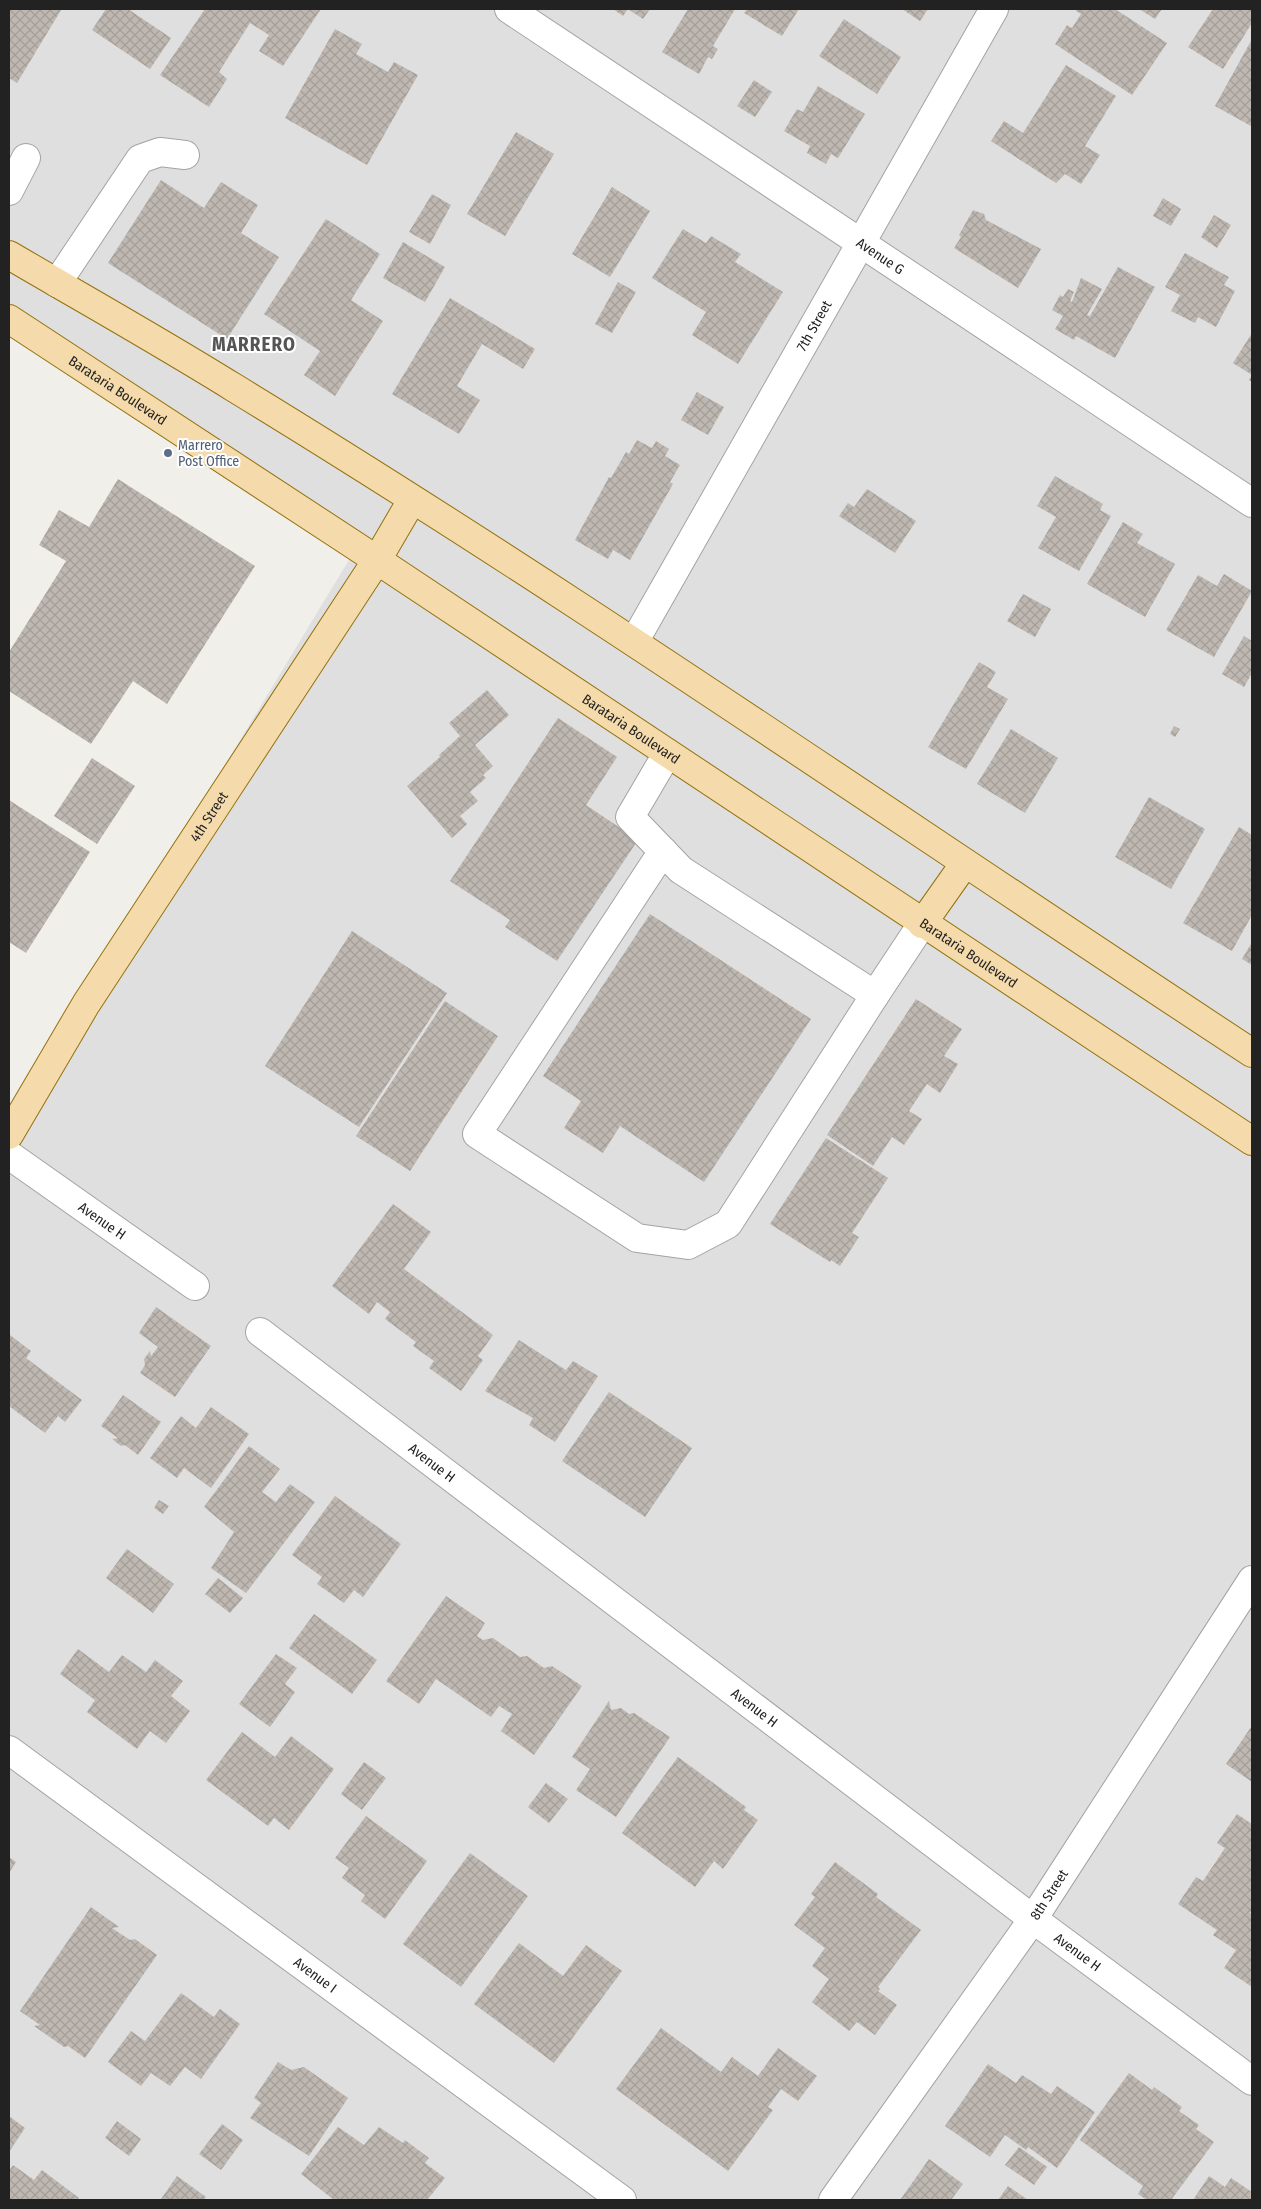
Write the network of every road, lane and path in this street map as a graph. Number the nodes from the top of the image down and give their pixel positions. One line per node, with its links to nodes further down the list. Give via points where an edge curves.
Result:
1 (509, 9): 6 (street, Avenue G)
2 (994, 9): 6 (street, 7th Street)
3 (184, 155): 8 (street, via 160,152 140,159)
4 (26, 158): 5 (street)
5 (9, 191)
6 (861, 243): 11 (street, Avenue G); 13 (street, 7th Street)
7 (9, 255): 8 (main road)
8 (57, 283): 10 (main road, via 233,386)
9 (9, 319): 12 (main road, Barataria Boulevard)
10 (412, 500): 12 (main road, 4th Street); 13 (main road)
11 (1252, 503)
12 (377, 560): 14 (main road, Barataria Boulevard); 20 (main road, 4th Street, via 86,1004)
13 (634, 642): 16 (main road)
14 (668, 754): 15 (street, via 630,817); 17 (main road, Barataria Boulevard)
15 (663, 851): 18 (street, via 681,870); 18 (street, via 478,1134 637,1238 688,1245 728,1224)
16 (965, 863): 17 (main road); 19 (main road)
17 (922, 924): 18 (street); 21 (main road, Barataria Boulevard)
18 (875, 995)
19 (1252, 1053)
20 (9, 1135)
21 (1252, 1141)
22 (9, 1155): 23 (street, Avenue H)
23 (195, 1286)
24 (260, 1332): 27 (street, Avenue H)
25 (1252, 1580): 27 (street, 8th Street)
26 (9, 1750): 29 (street, Avenue I)
27 (1033, 1919): 28 (street, Avenue H); 30 (street, 8th Street)
28 (1252, 2082)
29 (622, 2200)
30 (834, 2200)

